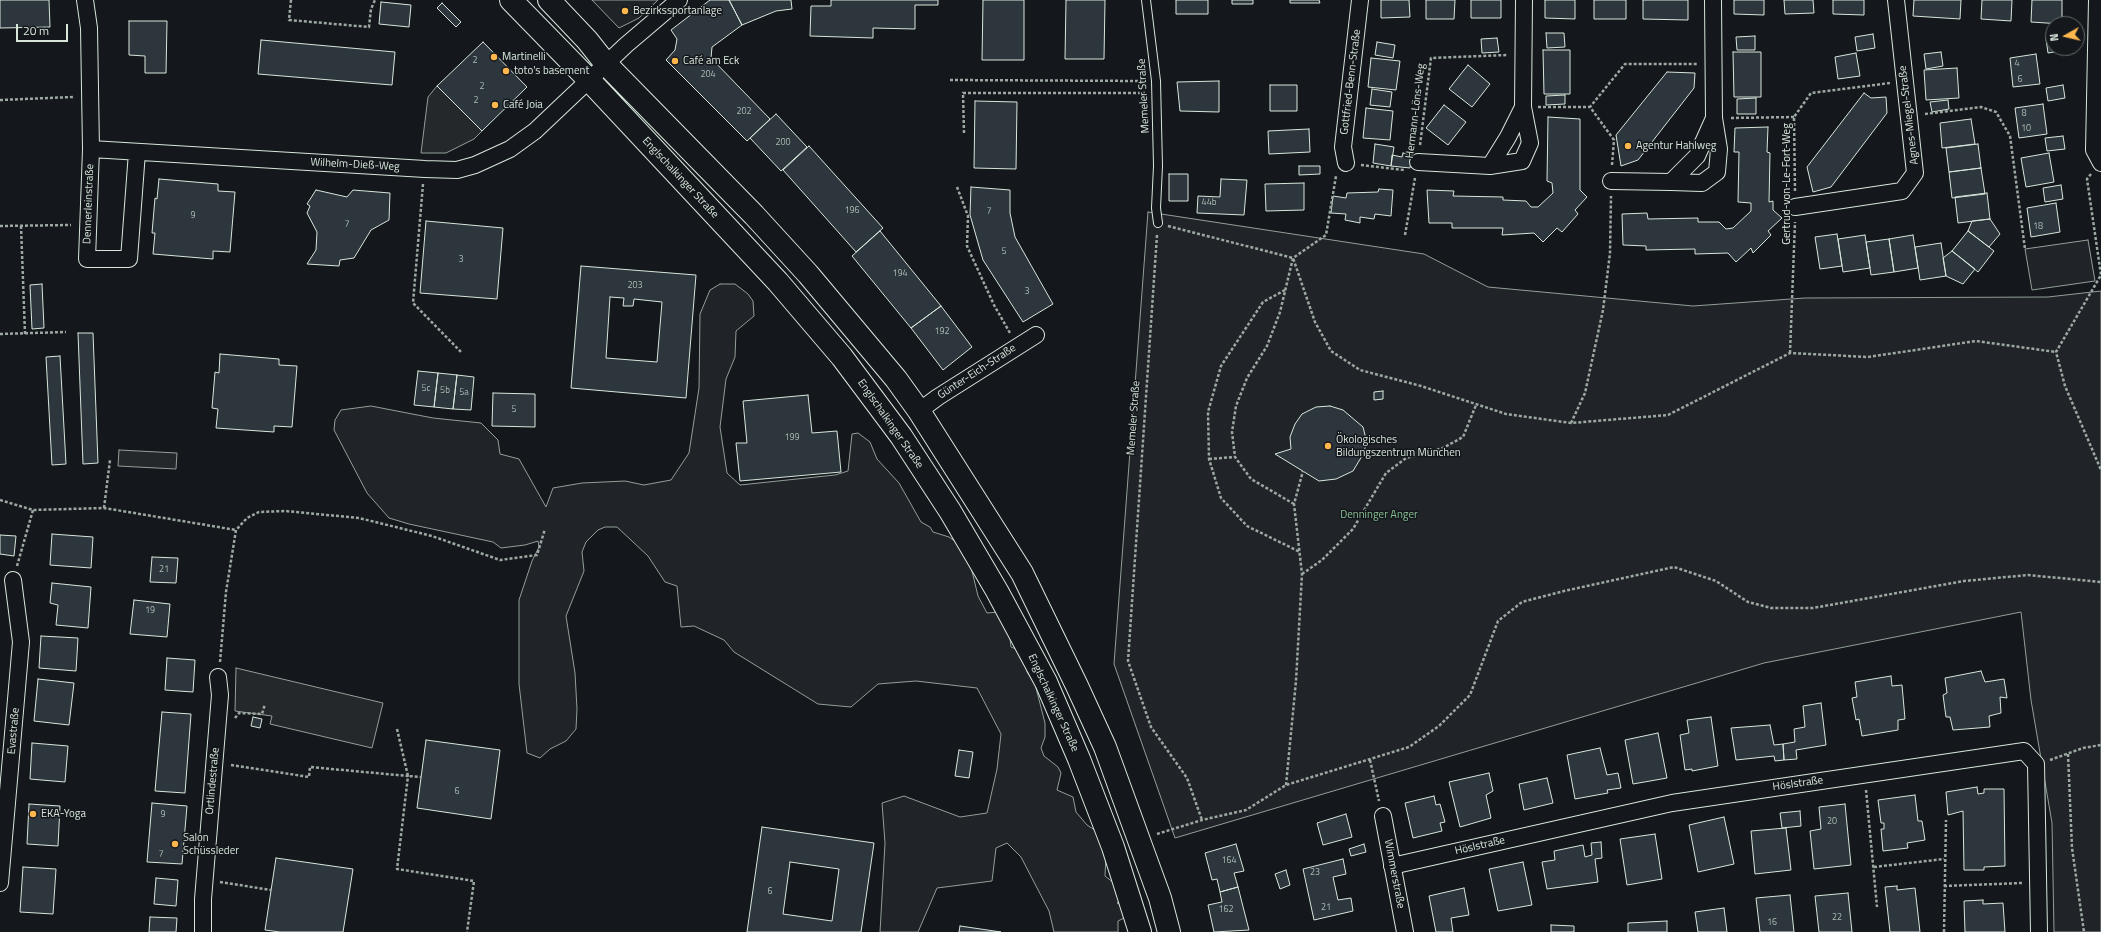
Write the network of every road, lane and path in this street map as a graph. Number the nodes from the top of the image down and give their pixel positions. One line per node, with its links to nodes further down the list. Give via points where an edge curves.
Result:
1 (85, 0): 21 (street, Dennerleinstraße, via 89,28)
2 (291, 0): 3 (path, via 289,20 369,27)
3 (375, 0)
4 (511, 0): 16 (main road, Englschalkinger Straße)
5 (549, 0): 14 (main road)
6 (678, 0): 14 (street, Wilhelm-Dieß-Weg)
7 (1146, 0): 18 (lane, Memeler Straße)
8 (1360, 0): 33 (street, Gottfried-Benn-Straße, via 1343,147)
9 (1524, 0): 13 (street)
10 (1713, 0): 15 (street)
11 (1896, 0): 19 (street, Agnes-Miegel-Straße)
12 (2098, 0): 32 (street, via 2094,150)
13 (1524, 55): 23 (street); 31 (path, Hermann-Löns-Weg, via 1431,58)
14 (606, 64): 16 (street, Wilhelm-Dieß-Weg); 57 (main road, via 808,274 896,379)
15 (1715, 64): 24 (path, via 1625,64); 27 (street)
16 (589, 80): 35 (street, Wilhelm-Dieß-Weg, via 535,131 510,149 457,170); 99 (main road, Englschalkinger Straße, via 778,282 842,357 901,436 942,499 1046,682 1113,847)
17 (950, 80): 18 (path)
18 (1156, 81): 20 (lane, Memeler Straße)
19 (1904, 81): 25 (street, Agnes-Miegel-Straße); 26 (path, Gertrud-von-Le-Fort-Weg, via 1811,93)
20 (1157, 92): 28 (path, via 963,93); 40 (lane, Memeler Straße)
21 (90, 96): 22 (path); 29 (street, Dennerleinstraße)
22 (0, 100)
23 (1523, 107): 24 (path); 34 (street); 34 (street, via 1530,143 1522,160)
24 (1590, 107): 36 (path, via 1614,140)
25 (1909, 116): 39 (street, Agnes-Miegel-Straße, via 1915,172 1902,191); 45 (path, via 1981,106 1996,112 2010,136)
26 (1794, 117): 27 (path); 39 (path, Gertrud-von-Le-Fort-Weg)
27 (1714, 118): 37 (street, via 1696,156); 37 (street, via 1718,149 1717,172 1702,183)
28 (964, 133)
29 (91, 150): 30 (street, Wilhelm-Dieß-Weg); 41 (street, Dennerleinstraße)
30 (137, 152): 35 (street, Wilhelm-Dieß-Weg); 41 (street, Dennerleinstraße, via 129,259 87,260)
31 (1418, 162): 33 (path, via 1409,170); 34 (street); 44 (path, Hermann-Löns-Weg)
32 (2100, 162): 54 (path, via 2087,179 2101,275)
33 (1346, 163): 46 (path, via 1334,178 1326,235)
34 (1490, 166)
35 (425, 170): 53 (path, via 413,303)
36 (1611, 181): 37 (street); 58 (path, via 1610,253 1603,310 1585,393)
37 (1671, 182)
38 (957, 187): 52 (path, via 968,216 967,246 994,305)
39 (1796, 206): 55 (path, Gertrud-von-Le-Fort-Weg)
40 (1158, 223): 46 (path); 85 (path, Memeler Straße, via 1128,661 1151,727 1187,778)
41 (89, 224): 43 (path)
42 (0, 226): 43 (path)
43 (21, 226): 50 (path)
44 (1405, 234)
45 (2025, 249)
46 (1293, 258): 47 (path); 56 (path, via 1315,322 1331,351 1360,370 1421,386)
47 (1285, 289): 59 (path, via 1280,312 1267,346 1247,378 1236,406 1232,432); 60 (path, via 1263,302 1221,366 1208,412)
48 (66, 332): 50 (path)
49 (0, 334): 50 (path)
50 (25, 334)
51 (1036, 335): 52 (street, Günter-Eich-Straße)
52 (1018, 346): 57 (street, Günter-Eich-Straße)
53 (461, 352)
54 (2056, 352): 55 (path, via 1976,340 1868,357); 62 (path, via 2065,386)
55 (1790, 353): 58 (path, via 1668,415)
56 (1476, 405): 58 (path, via 1506,414); 72 (path, via 1463,437 1443,448 1406,458 1386,473 1353,529 1322,560)
57 (919, 411): 87 (main road, via 1022,574 1105,747)
58 (1571, 423)
59 (1235, 457): 60 (path); 66 (path, via 1251,479)
60 (1209, 459): 71 (path, via 1221,498 1247,526)
61 (110, 460): 67 (path)
62 (2100, 465): 63 (path)
63 (2101, 470)
64 (1304, 472): 66 (path)
65 (0, 500): 68 (path)
66 (1294, 504): 71 (path)
67 (104, 508): 68 (path); 70 (path)
68 (34, 510): 73 (path)
69 (545, 529): 70 (path, via 537,555 500,560 432,536 359,518 285,511 260,512 248,518)
70 (236, 530): 75 (path, via 226,592)
71 (1300, 552): 72 (path)
72 (1302, 574): 83 (path, via 1296,681)
73 (13, 580): 92 (street, Evastraße, via 22,642)
74 (2101, 582): 78 (path, via 2028,575 1964,581 1813,608 1771,608 1748,602 1716,581 1674,567 1564,591 1522,602 1498,621 1470,695 1439,726 1409,747)
75 (218, 678): 79 (street, Ortlindestraße, via 220,695)
76 (398, 729): 81 (path)
77 (2101, 745): 104 (path, via 2068,754 2072,848)
78 (1370, 760): 83 (path); 84 (path)
79 (215, 763): 81 (path, via 309,778 310,767); 97 (street, Ortlindestraße)
80 (1865, 774): 89 (street, Höslstraße, via 1672,803); 90 (path); 93 (street, Höslstraße, via 2024,751 2036,764)
81 (408, 776): 82 (path); 98 (path, via 398,870 474,881)
82 (421, 776)
83 (1286, 785): 85 (path, via 1246,810)
84 (1383, 816): 89 (street, Wimmerstraße)
85 (1202, 820): 87 (path)
86 (1946, 820): 88 (path)
87 (1139, 839): 100 (main road)
88 (1944, 859): 90 (path); 94 (path)
89 (1392, 866): 101 (street, Wimmerstraße)
90 (1874, 867): 96 (path)
91 (218, 881): 95 (path)
92 (0, 883)
93 (2038, 883): 94 (path); 103 (street, Höslstraße)
94 (1944, 886): 102 (path)
95 (271, 890)
96 (1877, 907)
97 (203, 932)
98 (467, 932)
99 (1140, 932)
100 (1169, 932)
101 (1404, 932)
102 (1944, 932)
103 (2039, 932)
104 (2084, 932)

